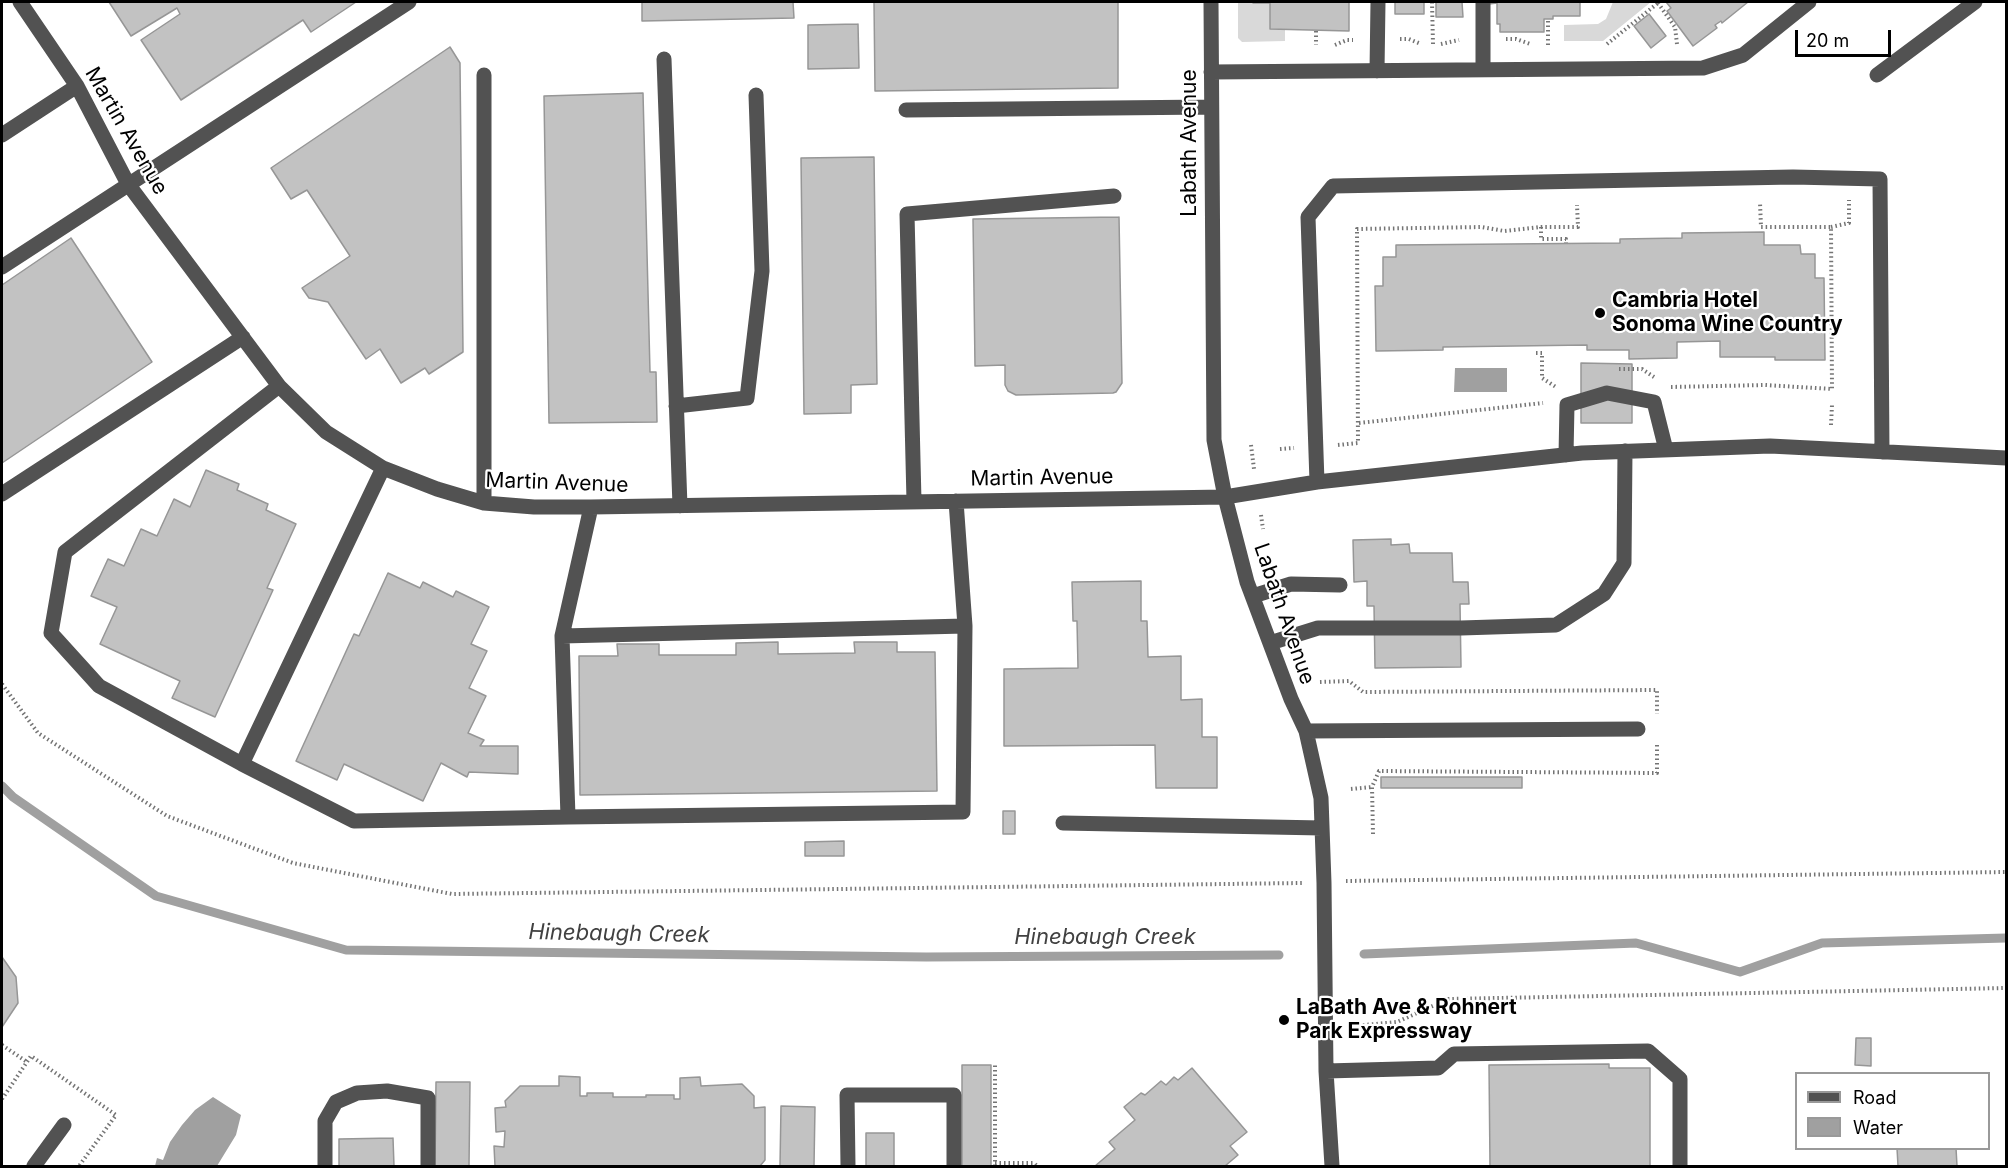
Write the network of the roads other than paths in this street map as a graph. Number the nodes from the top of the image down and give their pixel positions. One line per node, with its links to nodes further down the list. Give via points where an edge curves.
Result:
1 (23, 2): 14 (street, Martin Avenue)
2 (410, 2): 19 (street)
3 (1211, 2): 11 (street, Labath Avenue)
4 (1378, 2): 10 (street)
5 (1483, 2): 9 (street)
6 (1809, 2): 9 (street, via 1743,55 1703,68)
7 (1976, 2): 13 (street)
8 (664, 59): 24 (street)
9 (1483, 70): 10 (street)
10 (1377, 71): 11 (street)
11 (1211, 72): 16 (street, Labath Avenue)
12 (483, 75): 36 (street)
13 (1877, 75)
14 (77, 86): 18 (street); 19 (street, Martin Avenue)
15 (756, 95): 24 (street, via 762,271 747,398)
16 (1211, 107): 17 (street); 33 (street, Labath Avenue, via 1214,440)
17 (906, 110)
18 (2, 135)
19 (128, 184): 21 (street); 22 (street, Martin Avenue)
20 (1114, 196): 34 (street, via 907,214)
21 (2, 267)
22 (243, 337): 23 (street, Martin Avenue); 32 (street)
23 (279, 386): 30 (street, Martin Avenue, via 326,432); 46 (street, via 65,552 51,633 99,686)
24 (676, 406): 37 (street)
25 (1666, 450): 26 (street, Martin Avenue); 27 (street, Martin Avenue, via 1770,446); 28 (street, via 1654,402 1607,393 1567,405)
26 (1625, 452): 28 (street, Martin Avenue); 43 (street, via 1624,563 1604,594 1556,625 1318,628)
27 (1882, 452): 29 (street, Martin Avenue); 31 (street, via 1880,179 1793,177 1333,186 1308,217)
28 (1566, 455): 31 (street, Martin Avenue)
29 (2007, 458)
30 (383, 468): 36 (street, Martin Avenue); 46 (street)
31 (1317, 482): 33 (street, Martin Avenue)
32 (2, 494)
33 (1226, 496): 35 (street, Martin Avenue); 40 (street, Labath Avenue)
34 (914, 501): 35 (street, Martin Avenue); 37 (street, Martin Avenue)
35 (956, 501): 41 (street)
36 (483, 503): 38 (street, Martin Avenue)
37 (680, 506): 38 (street, Martin Avenue)
38 (591, 507): 42 (street)
39 (1340, 585): 40 (street, via 1291,584)
40 (1253, 596): 43 (street, Labath Avenue)
41 (965, 626): 42 (street); 47 (street, via 963,812)
42 (562, 636): 47 (street)
43 (1270, 644): 45 (street, Labath Avenue)
44 (1638, 729): 45 (street)
45 (1306, 731): 49 (street, Labath Avenue, via 1321,798)
46 (242, 764): 47 (street, via 354,821)
47 (568, 817)
48 (1063, 823): 49 (street)
49 (1322, 828): 50 (street, Labath Avenue)
50 (1326, 1071): 57 (street, Labath Avenue); 58 (street, via 1438,1068 1454,1054 1648,1051 1680,1079)
51 (64, 1125): 52 (street)
52 (34, 1167)
53 (325, 1167): 54 (street, via 325,1121 336,1102 357,1093 387,1091 428,1098)
54 (428, 1167)
55 (848, 1167): 56 (street, via 847,1095 954,1095)
56 (954, 1167)
57 (1332, 1167)
58 (1680, 1167)

